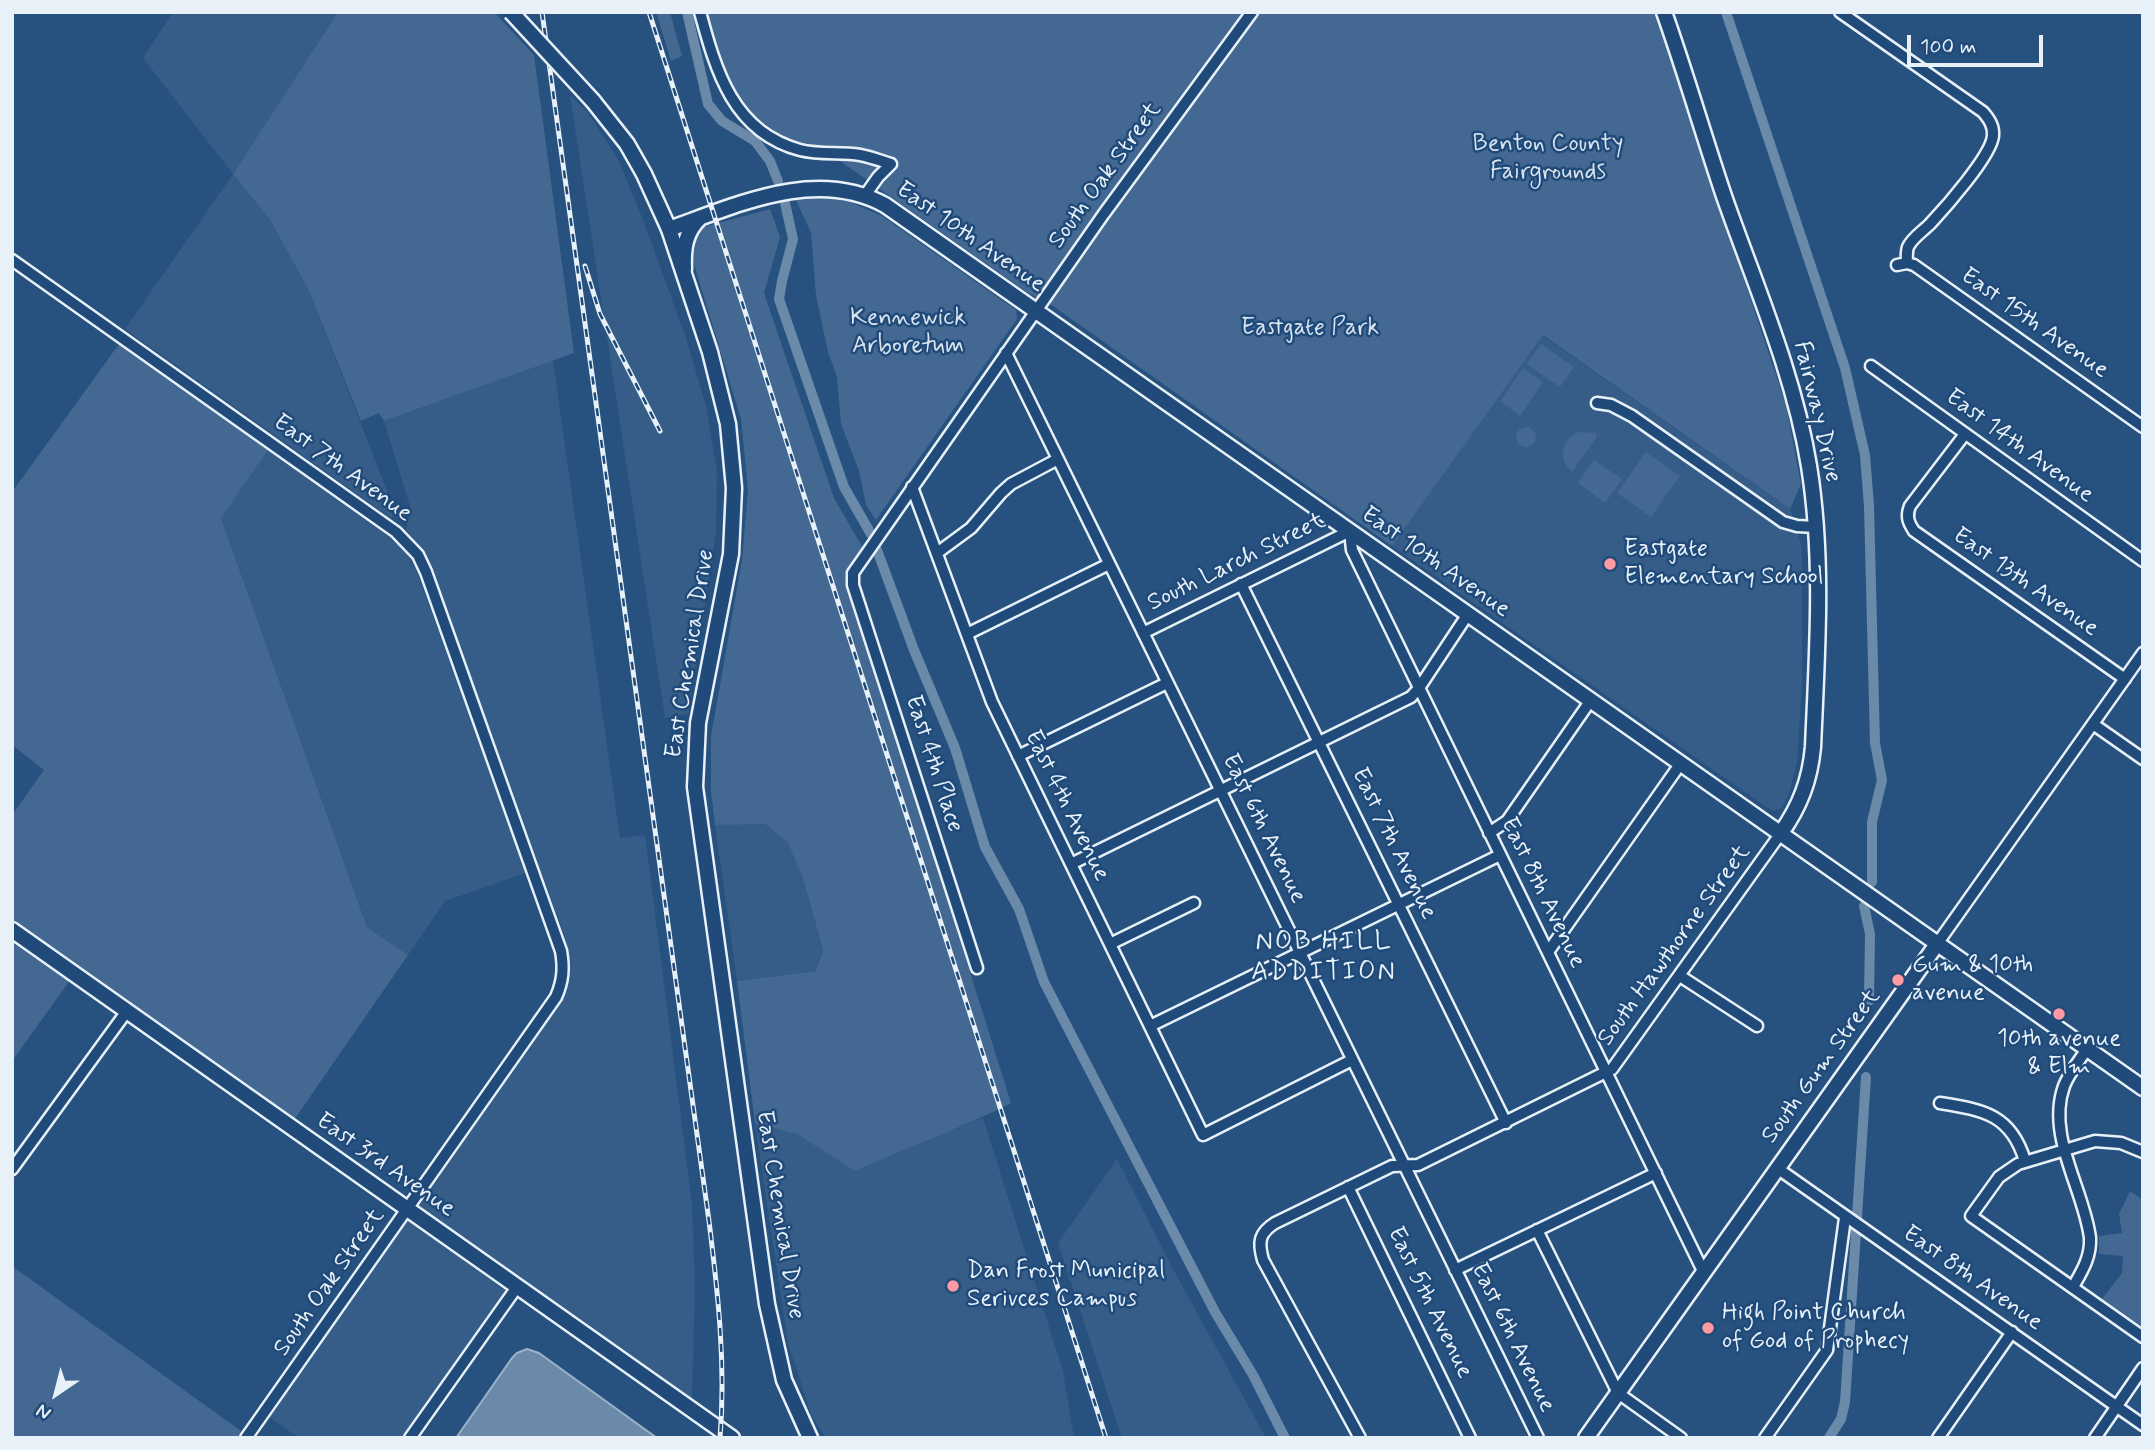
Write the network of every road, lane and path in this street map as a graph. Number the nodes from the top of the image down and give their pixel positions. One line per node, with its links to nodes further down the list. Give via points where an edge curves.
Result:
1 (511, 12): 8 (street, East Chemical Drive, bridge, via 593,100 627,144)
2 (700, 12): 6 (street, via 721,82 747,118 800,150 859,155 891,164)
3 (1252, 12): 11 (street, South Oak Street)
4 (1664, 12): 19 (street, Fairway Drive, via 1779,348 1809,467)
5 (1840, 12): 15 (street, East 15th Avenue, via 1983,112 1992,129 1991,142 1966,181 1911,242 1902,264 1914,265)
6 (866, 194): 7 (street, East 10th Avenue, via 797,189); 11 (street, East 10th Avenue)
7 (700, 218): 8 (street, East 10th Avenue); 10 (street, via 687,237)
8 (669, 229): 10 (street, East Chemical Drive)
9 (12, 260): 52 (street, East 7th Avenue, via 396,532 418,555 557,937)
10 (685, 274): 87 (street, East Chemical Drive, via 728,424 734,488 731,554 698,723 695,787 768,1304 784,1380)
11 (1035, 311): 12 (street, South Oak Street); 20 (street, East 10th Avenue)
12 (1006, 353): 17 (street, East 6th Avenue); 18 (street, South Oak Street)
13 (1871, 366): 16 (street, East 14th Avenue)
14 (1597, 403): 19 (street, via 1632,416 1783,522)
15 (2143, 427)
16 (1965, 434): 22 (street, East 14th Avenue); 30 (street, East 13th Avenue, via 1910,506 1907,517 1914,531)
17 (1058, 459): 21 (street, via 1012,484 971,528); 23 (street, East 6th Avenue)
18 (912, 488): 21 (street, East 4th Avenue); 24 (street, South Oak Street)
19 (1815, 527): 41 (street, Fairway Drive, via 1812,758 1801,799)
20 (1350, 531): 25 (street, South Larch Street); 26 (street, East 10th Avenue); 32 (street, East 8th Avenue, via 1352,550)
21 (937, 553): 28 (street, East 4th Avenue)
22 (2143, 561)
23 (1109, 564): 27 (street, East 6th Avenue); 28 (street)
24 (853, 573): 51 (street, East 4th Place, via 853,585)
25 (1241, 584): 27 (street, South Larch Street); 35 (street, East 7th Avenue)
26 (1468, 614): 32 (street); 33 (street, East 10th Avenue)
27 (1143, 633): 31 (street, East 6th Avenue)
28 (967, 634): 36 (street, East 4th Avenue)
29 (2143, 653): 30 (street, South Gum Street)
30 (2125, 679): 34 (street, South Gum Street)
31 (1167, 683): 36 (street); 39 (street, East 6th Avenue)
32 (1419, 688): 35 (street, via 1411,697); 40 (street, East 8th Avenue)
33 (1591, 700): 38 (street, East 10th Avenue); 40 (street, via 1507,821)
34 (2093, 724): 37 (street); 48 (street, South Gum Street)
35 (1319, 742): 39 (street); 45 (street, East 7th Avenue)
36 (1018, 756): 43 (street, East 4th Avenue)
37 (2143, 759)
38 (1681, 762): 41 (street, East 10th Avenue); 49 (street)
39 (1220, 791): 43 (street); 50 (street, East 6th Avenue)
40 (1489, 833): 42 (street, East 8th Avenue)
41 (1781, 833): 48 (street, East 10th Avenue); 53 (street, South Hawthorne Street)
42 (1500, 855): 45 (street); 49 (street, East 8th Avenue)
43 (1071, 864): 47 (street, East 4th Avenue)
44 (1194, 903): 47 (street)
45 (1399, 905): 50 (street); 62 (street, East 7th Avenue)
46 (12, 930): 54 (street, East 3rd Avenue)
47 (1110, 944): 55 (street, East 4th Avenue)
48 (1937, 944): 57 (street, East 10th Avenue); 67 (street, South Gum Street)
49 (1548, 952): 59 (street, East 8th Avenue)
50 (1300, 953): 55 (street); 58 (street, East 6th Avenue)
51 (977, 968)
52 (562, 976): 71 (street, South Oak Street, via 556,997)
53 (1680, 976): 56 (street); 59 (street, South Hawthorne Street, via 1617,1064)
54 (127, 1011): 68 (street); 71 (street, East 3rd Avenue)
55 (1150, 1026): 58 (street, East 4th Avenue, via 1203,1135)
56 (1757, 1026)
57 (2087, 1049): 60 (street, East 10th Avenue); 63 (street, via 2062,1096 2060,1117)
58 (1352, 1060): 66 (street, East 6th Avenue)
59 (1606, 1072): 62 (street, South Hawthorne Street); 69 (street, East 8th Avenue)
60 (2143, 1088)
61 (1940, 1103): 65 (street, via 1994,1116 2016,1138)
62 (1506, 1123): 66 (street, South Hawthorne Street, via 1418,1165)
63 (2066, 1148): 64 (street, via 2111,1141); 65 (street); 77 (street, via 2091,1250)
64 (2143, 1152)
65 (2025, 1161): 77 (street, via 2004,1172 1971,1216)
66 (1404, 1165): 70 (street, South Hawthorne Street); 74 (street, East 6th Avenue)
67 (1777, 1168): 72 (street, East 8th Avenue); 75 (street, South Gum Street)
68 (12, 1169)
69 (1656, 1173): 73 (street); 75 (street, East 8th Avenue)
70 (1348, 1187): 88 (street, South Hawthorne Street, via 1275,1223 1259,1238 1263,1260); 89 (street, East 5th Avenue)
71 (407, 1210): 76 (street, East 3rd Avenue); 84 (street, South Oak Street)
72 (1853, 1223): 78 (street, East 8th Avenue); 93 (street, via 1827,1350)
73 (1537, 1230): 74 (street); 81 (street)
74 (1455, 1270): 90 (street, East 6th Avenue)
75 (1703, 1271): 81 (street, South Gum Street)
76 (517, 1287): 85 (street); 86 (street, East 3rd Avenue)
77 (2073, 1287): 79 (street)
78 (2012, 1332): 82 (street, East 8th Avenue); 94 (street)
79 (2143, 1337)
80 (2143, 1368): 82 (street)
81 (1618, 1392): 91 (street, South Gum Street); 92 (street)
82 (2117, 1406): 83 (street, East 8th Avenue); 95 (street)
83 (2143, 1424)
84 (246, 1438)
85 (410, 1438)
86 (732, 1438)
87 (810, 1438)
88 (1360, 1438)
89 (1471, 1438)
90 (1538, 1438)
91 (1586, 1438)
92 (1681, 1438)
93 (1765, 1438)
94 (1938, 1438)
95 (2095, 1438)

